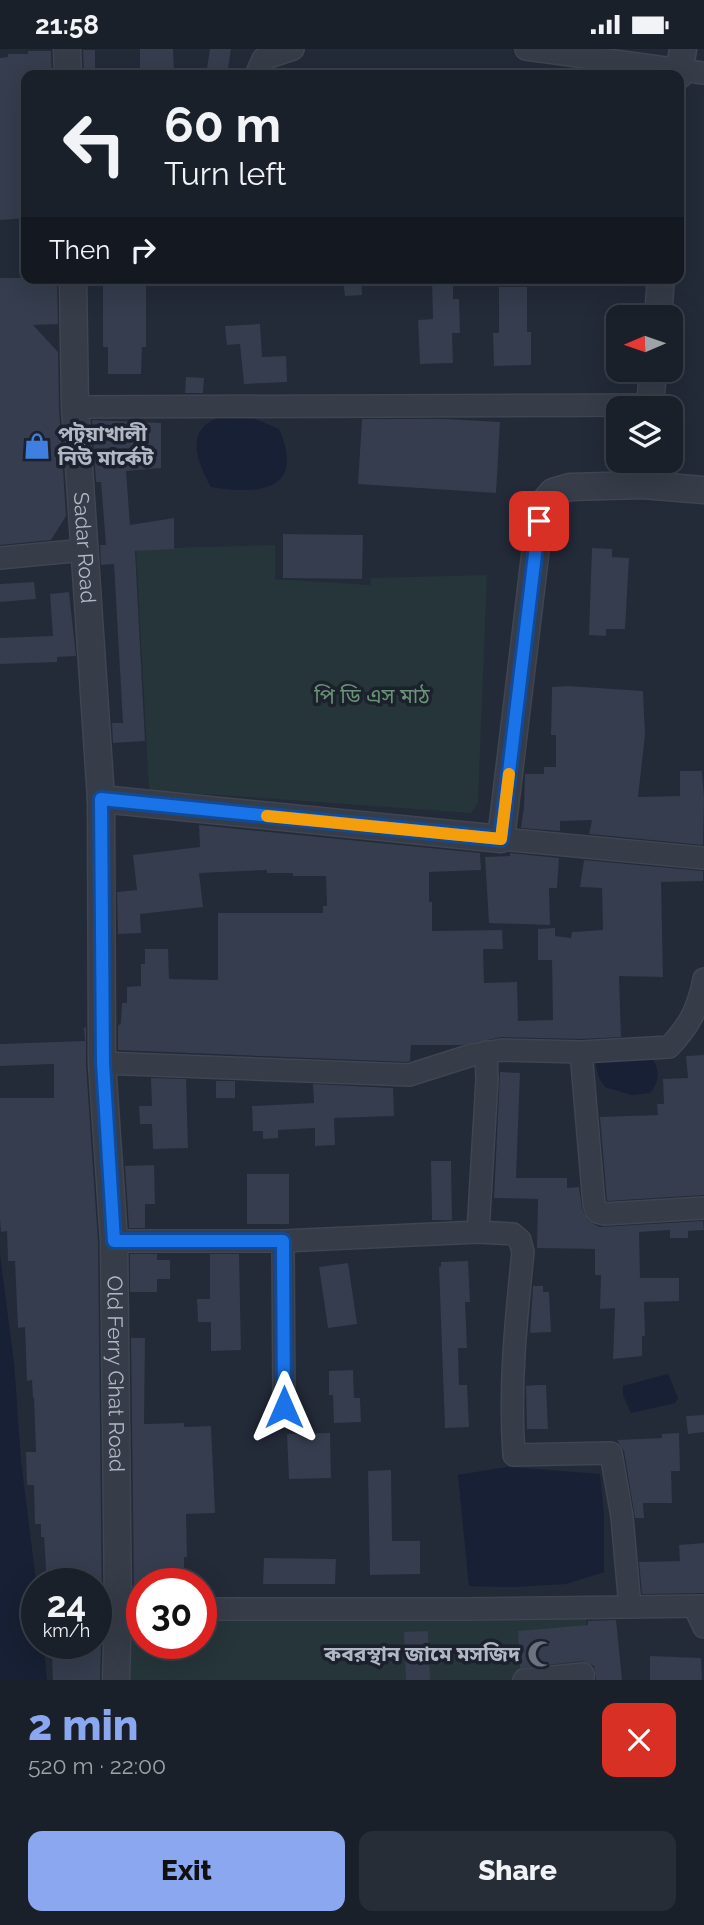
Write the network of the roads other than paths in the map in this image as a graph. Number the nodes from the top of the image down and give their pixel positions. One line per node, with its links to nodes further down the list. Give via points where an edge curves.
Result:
1 (67, 49): 5 (street)
2 (293, 49): 6 (street, via 263,59)
3 (526, 49): 4 (street)
4 (686, 67)
5 (68, 70)
6 (258, 70)
7 (73, 284): 11 (street, Sadar Road)
8 (661, 284): 9 (street)
9 (659, 305)
10 (606, 406): 11 (street)
11 (75, 407): 14 (street, Sadar Road)
12 (643, 473): 13 (street); 18 (street, via 553,492 541,506)
13 (704, 490)
14 (84, 550): 15 (street); 16 (street, Sadar Road)
15 (0, 558)
16 (96, 690): 17 (street, Old Ferry Ghat Road)
17 (101, 799): 18 (street); 23 (street, Old Ferry Ghat Road)
18 (501, 839): 19 (street)
19 (704, 858)
20 (704, 979): 22 (street, via 687,1027 669,1047)
21 (486, 1052): 22 (street); 23 (street, via 409,1075); 25 (street)
22 (581, 1052): 24 (street, via 597,1212)
23 (103, 1063): 26 (street, Old Ferry Ghat Road)
24 (704, 1208)
25 (478, 1232): 27 (street); 31 (street, via 513,1234 523,1252 514,1346 514,1455 611,1453)
26 (114, 1241): 27 (street); 29 (street, Old Ferry Ghat Road)
27 (283, 1241): 28 (street)
28 (284, 1407)
29 (128, 1568)
30 (699, 1606): 31 (street); 33 (street)
31 (631, 1607): 32 (street)
32 (217, 1609)
33 (704, 1627)
34 (126, 1629): 35 (street, Old Ferry Ghat Road)
35 (116, 1680)
36 (524, 1680): 37 (street, via 583,1674)
37 (583, 1680)

